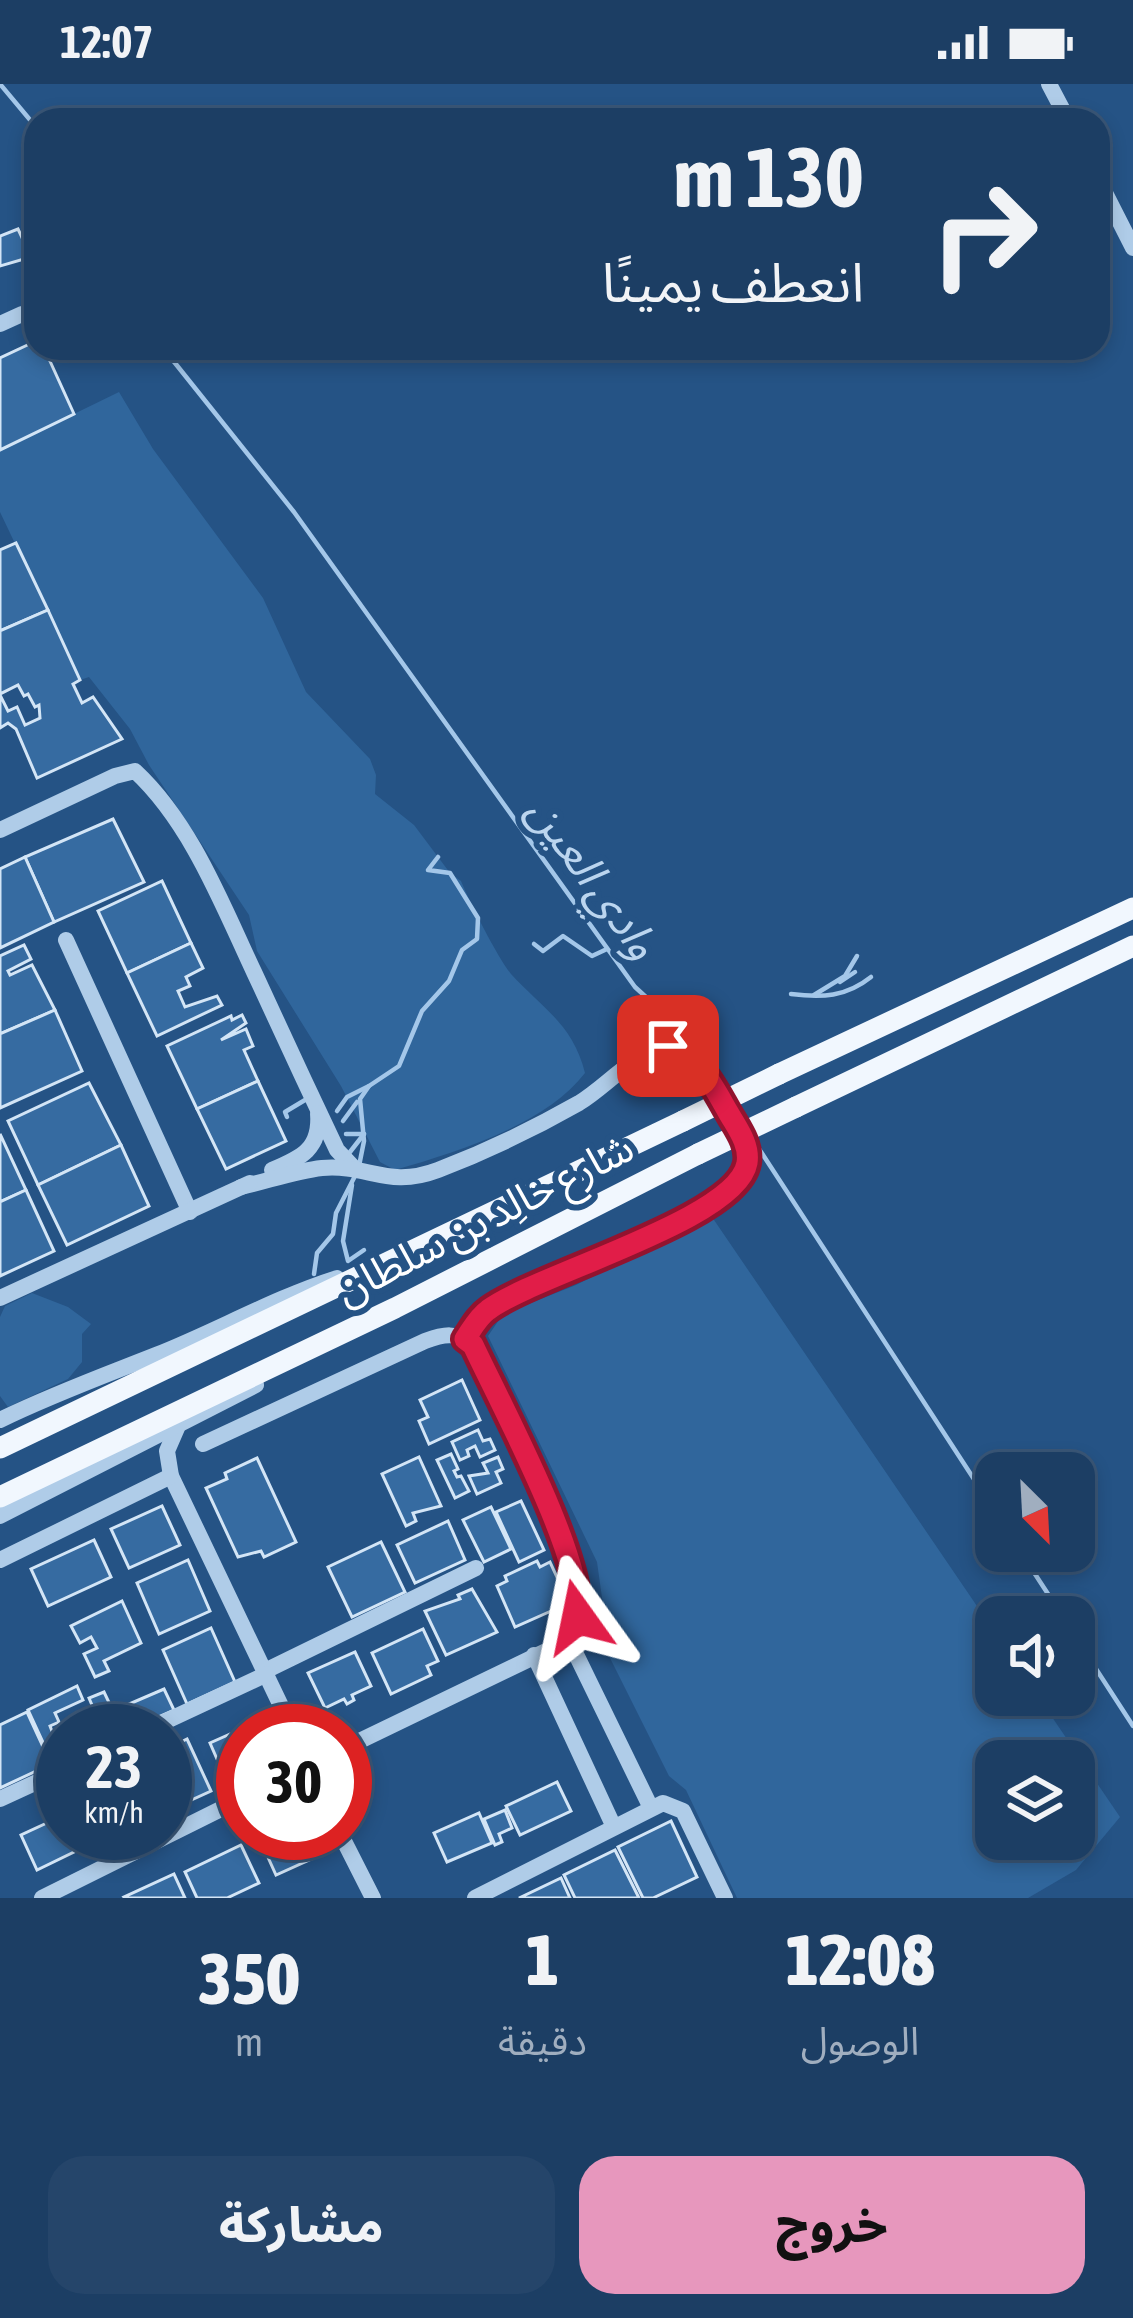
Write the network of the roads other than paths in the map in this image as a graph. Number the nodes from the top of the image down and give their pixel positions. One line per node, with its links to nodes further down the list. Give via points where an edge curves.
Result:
1 (1110, 203): 2 (street)
2 (1133, 248)
3 (22, 314): 4 (street)
4 (0, 324)
5 (0, 806): 6 (street)
6 (4, 828): 10 (street, via 135,771 166,805 226,912)
7 (1133, 908): 16 (main road, شارع خالِد بن سلطان, bridge)
8 (66, 940): 15 (street)
9 (1133, 946): 18 (main road, شارع خالِد بن سلطان, bridge)
10 (317, 1109): 11 (street); 14 (street, via 318,1132 306,1156)
11 (329, 1134): 12 (street); 13 (street, via 325,1157)
12 (357, 1171): 13 (street); 19 (street, via 408,1180 440,1169 575,1105 668,1046 686,1053 714,1088 747,1147 734,1187 659,1231 520,1291 484,1312)
13 (303, 1172): 14 (street)
14 (242, 1187): 15 (street)
15 (190, 1212): 17 (street)
16 (378, 1266): 20 (street, via 294,1292); 23 (main road, شارع خالِد بن سلطان)
17 (0, 1298)
18 (395, 1308): 21 (street); 26 (main road, شارع خالِد بن سلطان)
19 (465, 1339): 22 (street, via 425,1341); 30 (street, via 558,1531 580,1606)
20 (0, 1420)
21 (177, 1429): 24 (street); 25 (street, via 167,1451)
22 (202, 1444)
23 (0, 1448)
24 (136, 1449): 25 (street); 27 (street)
25 (171, 1476): 28 (street); 32 (street)
26 (0, 1497)
27 (0, 1516)
28 (0, 1560)
29 (476, 1568): 32 (street)
30 (569, 1640): 31 (street); 38 (street)
31 (534, 1655): 35 (street); 40 (street)
32 (266, 1672): 33 (street); 34 (street)
33 (281, 1704)
34 (192, 1708)
35 (372, 1735)
36 (36, 1782): 37 (street)
37 (0, 1799)
38 (650, 1806): 40 (street); 45 (street, via 682,1811)
39 (216, 1811): 42 (street)
40 (613, 1825): 44 (street)
41 (354, 1860): 43 (street)
42 (42, 1898)
43 (373, 1898)
44 (475, 1898)
45 (725, 1898)

